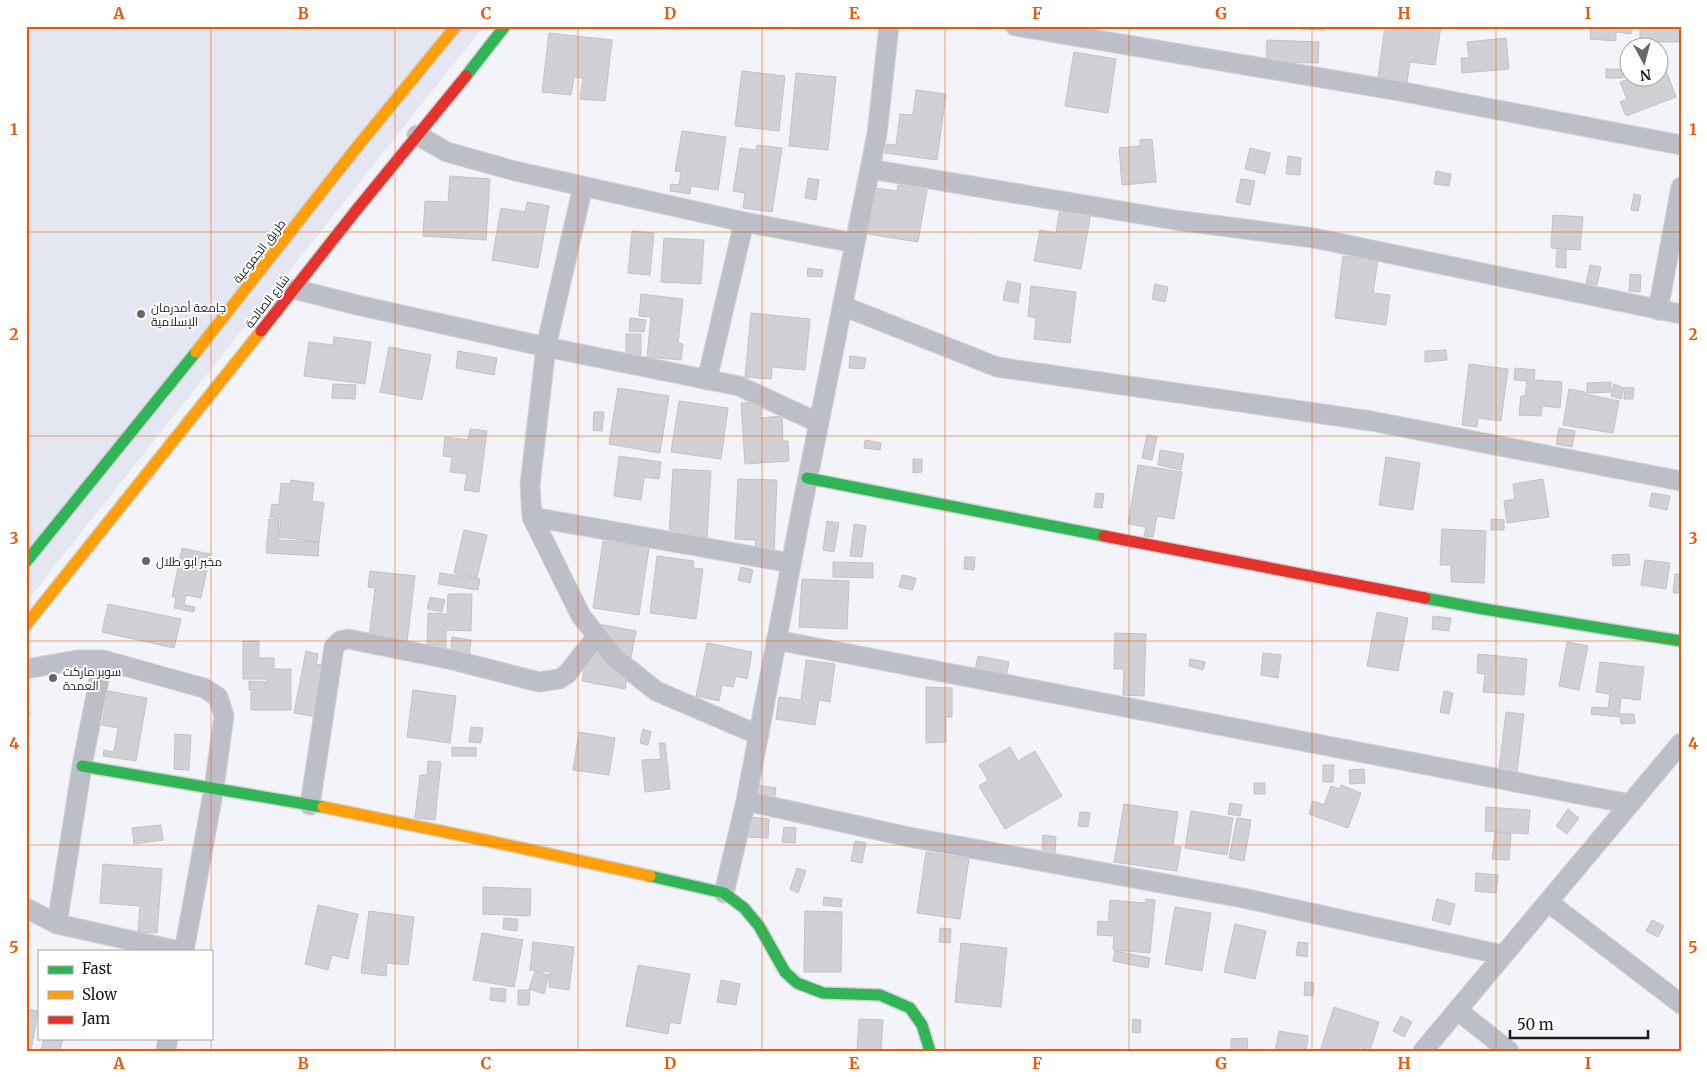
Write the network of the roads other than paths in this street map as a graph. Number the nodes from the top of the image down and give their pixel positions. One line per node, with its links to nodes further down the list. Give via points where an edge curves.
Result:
1 (456, 26): 22 (street, طريق الجموعية, via 420,80 353,152)
2 (505, 26): 5 (street, via 442,98)
3 (889, 26): 7 (street)
4 (1015, 26): 6 (street, via 1399,91)
5 (418, 135): 8 (street, via 447,152); 12 (street, شارع الصالحة)
6 (1681, 145)
7 (870, 169): 11 (street); 14 (street, via 1175,220 1314,238)
8 (583, 186): 10 (street); 16 (street)
9 (1681, 187): 14 (street)
10 (744, 222): 11 (street); 17 (street)
11 (855, 243): 13 (street)
12 (294, 289): 16 (street); 24 (street, شارع الصالحة)
13 (842, 306): 18 (street); 20 (street, via 997,367 1371,421)
14 (1658, 310): 15 (street)
15 (1681, 314)
16 (546, 347): 17 (street); 21 (street, via 530,485)
17 (707, 380): 18 (street, via 739,386)
18 (819, 423): 19 (street)
19 (807, 478): 23 (street); 27 (street, via 1484,609)
20 (1681, 481)
21 (532, 517): 23 (street); 25 (street, via 581,616)
22 (26, 562)
23 (791, 563): 26 (street)
24 (26, 626)
25 (597, 636): 30 (street, via 615,658 656,691); 36 (street, via 567,674 559,679 539,682 434,656 348,639 340,641 334,647)
26 (776, 640): 30 (street); 35 (street)
27 (1681, 641)
28 (103, 660): 29 (street, via 77,660); 32 (street); 33 (street, via 204,688 218,697 224,716)
29 (26, 668)
30 (759, 735): 34 (street)
31 (1681, 743): 35 (street)
32 (82, 766): 33 (street); 40 (street)
33 (214, 788): 36 (street); 42 (street)
34 (746, 801): 37 (street); 43 (street, via 909,837 1244,898)
35 (1630, 804): 38 (street)
36 (310, 805): 37 (street, via 524,847)
37 (724, 893): 46 (street, via 744,908 759,926 785,972 797,983 823,993 880,994 910,1008 922,1025)
38 (1548, 902): 43 (street); 44 (street)
39 (26, 908): 40 (street)
40 (57, 924): 41 (street)
41 (174, 950)
42 (184, 950)
43 (1504, 955): 45 (street)
44 (1681, 1004)
45 (1457, 1010): 47 (street); 48 (street)
46 (930, 1051)
47 (1423, 1051)
48 (1509, 1051)

